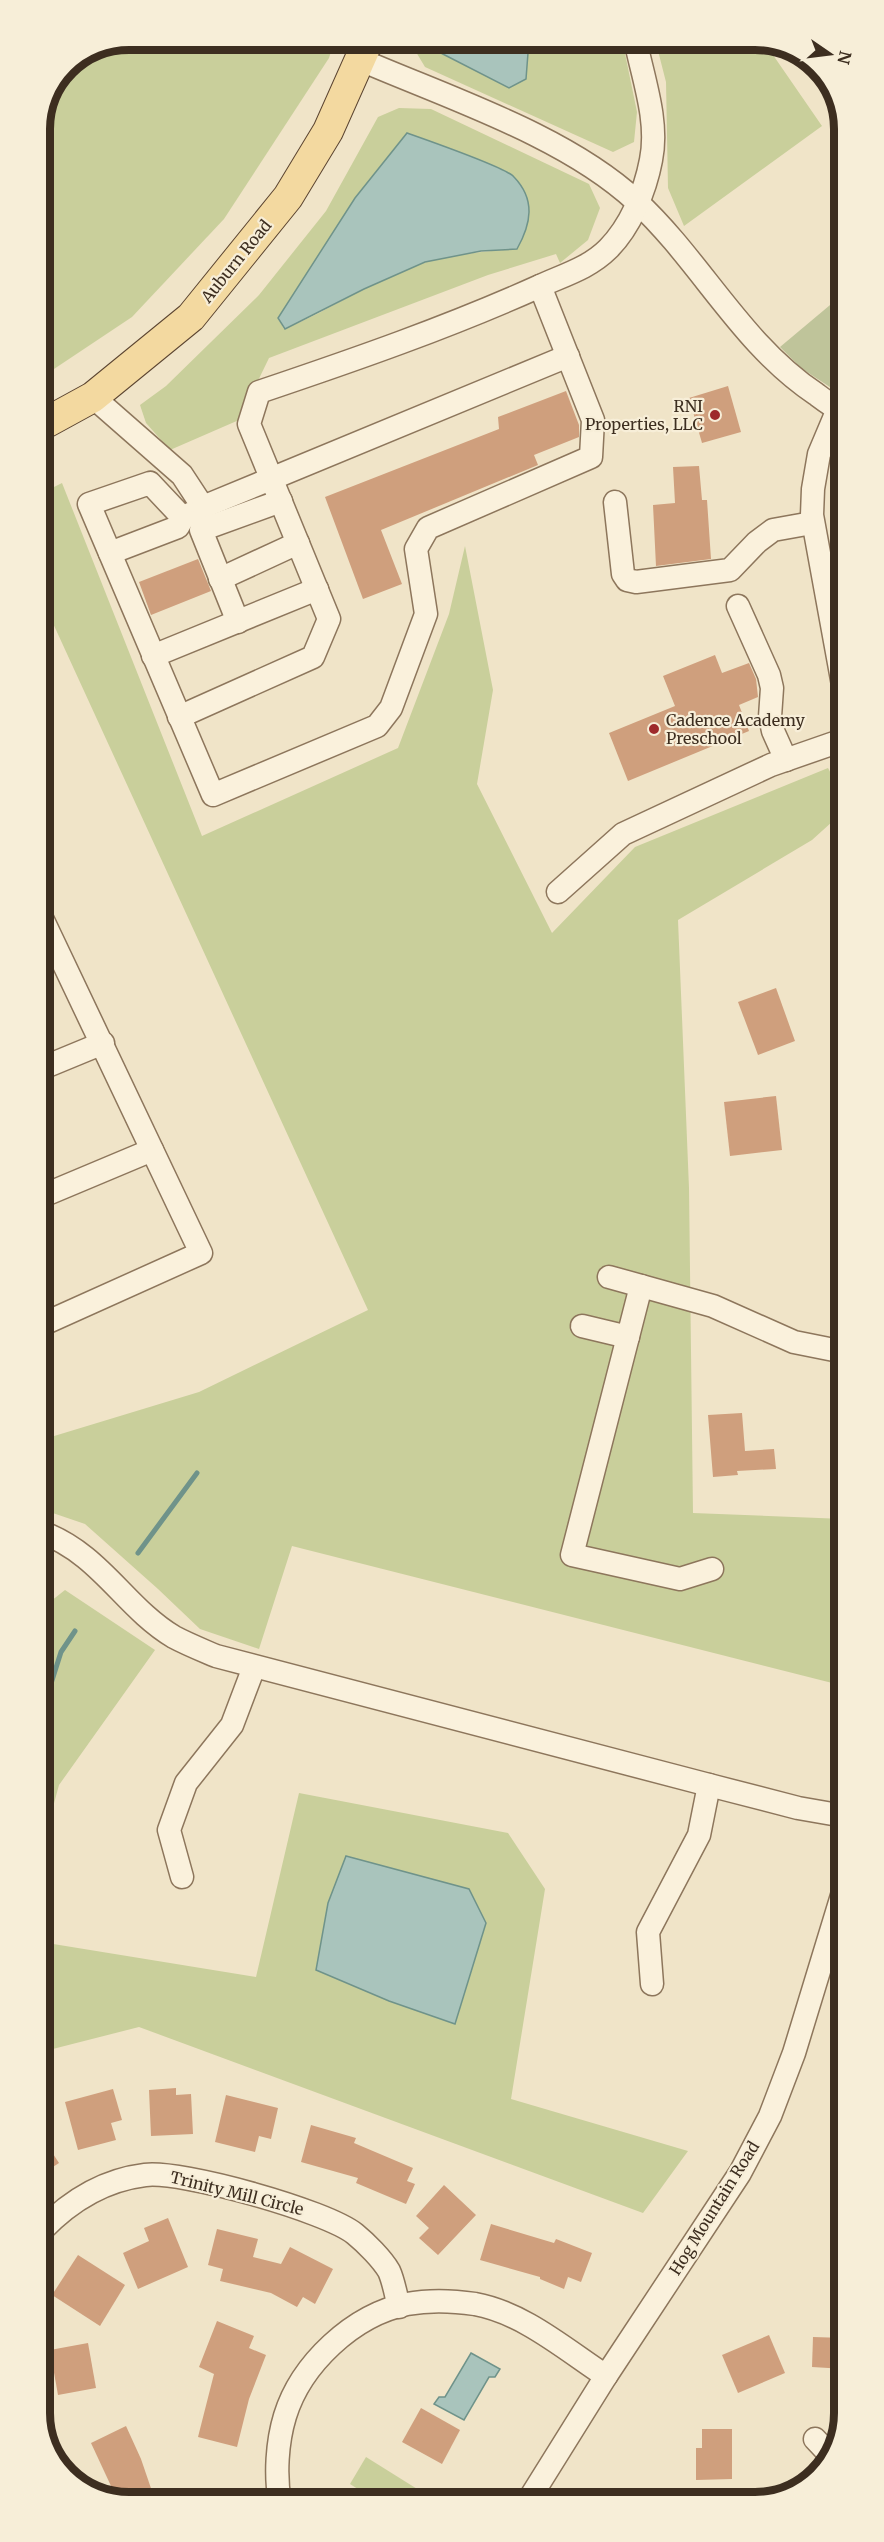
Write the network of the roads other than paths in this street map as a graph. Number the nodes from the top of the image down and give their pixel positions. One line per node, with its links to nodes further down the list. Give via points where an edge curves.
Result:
1 (365, 50): 3 (street, via 582,160); 6 (main road, Auburn Road, via 328,131 288,197 191,317)
2 (637, 50): 3 (street, via 653,139 646,180)
3 (637, 202): 4 (street, via 627,226 609,249 591,264); 7 (street, via 690,258 750,336 800,384)
4 (540, 286): 5 (street); 10 (street, via 497,307 259,392 249,424)
5 (568, 356): 10 (street); 23 (street, via 593,420 591,457 428,528 416,549 426,614 392,708 377,726 213,795)
6 (93, 397): 8 (main road, Auburn Road); 13 (street, via 182,475)
7 (834, 406)
8 (50, 421)
9 (834, 423): 14 (street, via 819,454)
10 (272, 479): 11 (street); 13 (street)
11 (281, 501): 13 (street); 15 (street)
12 (615, 502): 14 (street, via 623,574 627,580 636,582 730,570 773,530)
13 (195, 517): 16 (street); 16 (street, via 150,483 88,504); 17 (street)
14 (812, 523): 20 (street)
15 (298, 543): 17 (street); 18 (street)
16 (110, 554): 22 (street)
17 (220, 579): 21 (street)
18 (317, 589): 21 (street); 23 (street, via 329,619 313,657)
19 (738, 606): 25 (street, via 769,675 770,717)
20 (834, 618)
21 (237, 622): 22 (street)
22 (153, 656): 23 (street)
23 (179, 717)
24 (834, 743): 25 (street)
25 (786, 760): 26 (street, via 623,834)
26 (558, 892)
27 (50, 946): 28 (street)
28 (102, 1043): 29 (street); 30 (street)
29 (50, 1065)
30 (152, 1150): 31 (street); 34 (street, via 201,1253)
31 (50, 1193)
32 (609, 1277): 33 (street)
33 (641, 1286): 36 (street); 37 (street, via 713,1306 794,1342)
34 (50, 1321)
35 (582, 1326): 36 (street)
36 (628, 1337): 39 (street, via 572,1555 680,1579)
37 (834, 1350)
38 (50, 1535): 40 (street, via 94,1563 141,1610 174,1636 216,1656)
39 (712, 1569)
40 (254, 1666): 41 (street); 43 (street, via 232,1725 186,1783 169,1830)
41 (709, 1785): 42 (street); 45 (street, via 699,1834 648,1932)
42 (834, 1814)
43 (182, 1877)
44 (834, 1922): 48 (street, Hog Mountain Road, via 794,2053 770,2116 740,2172)
45 (652, 1984)
46 (50, 2222): 47 (street, Trinity Mill Circle, via 63,2208 95,2189 147,2174 176,2175 307,2210 354,2234 389,2271)
47 (399, 2307): 48 (street, via 445,2302 476,2304 502,2312 536,2329); 51 (street, via 373,2316 346,2333 320,2357 299,2386 285,2416 279,2450)
48 (606, 2376): 52 (street, Hog Mountain Road)
49 (815, 2439): 50 (street)
50 (825, 2450)
51 (278, 2492)
52 (534, 2492)

